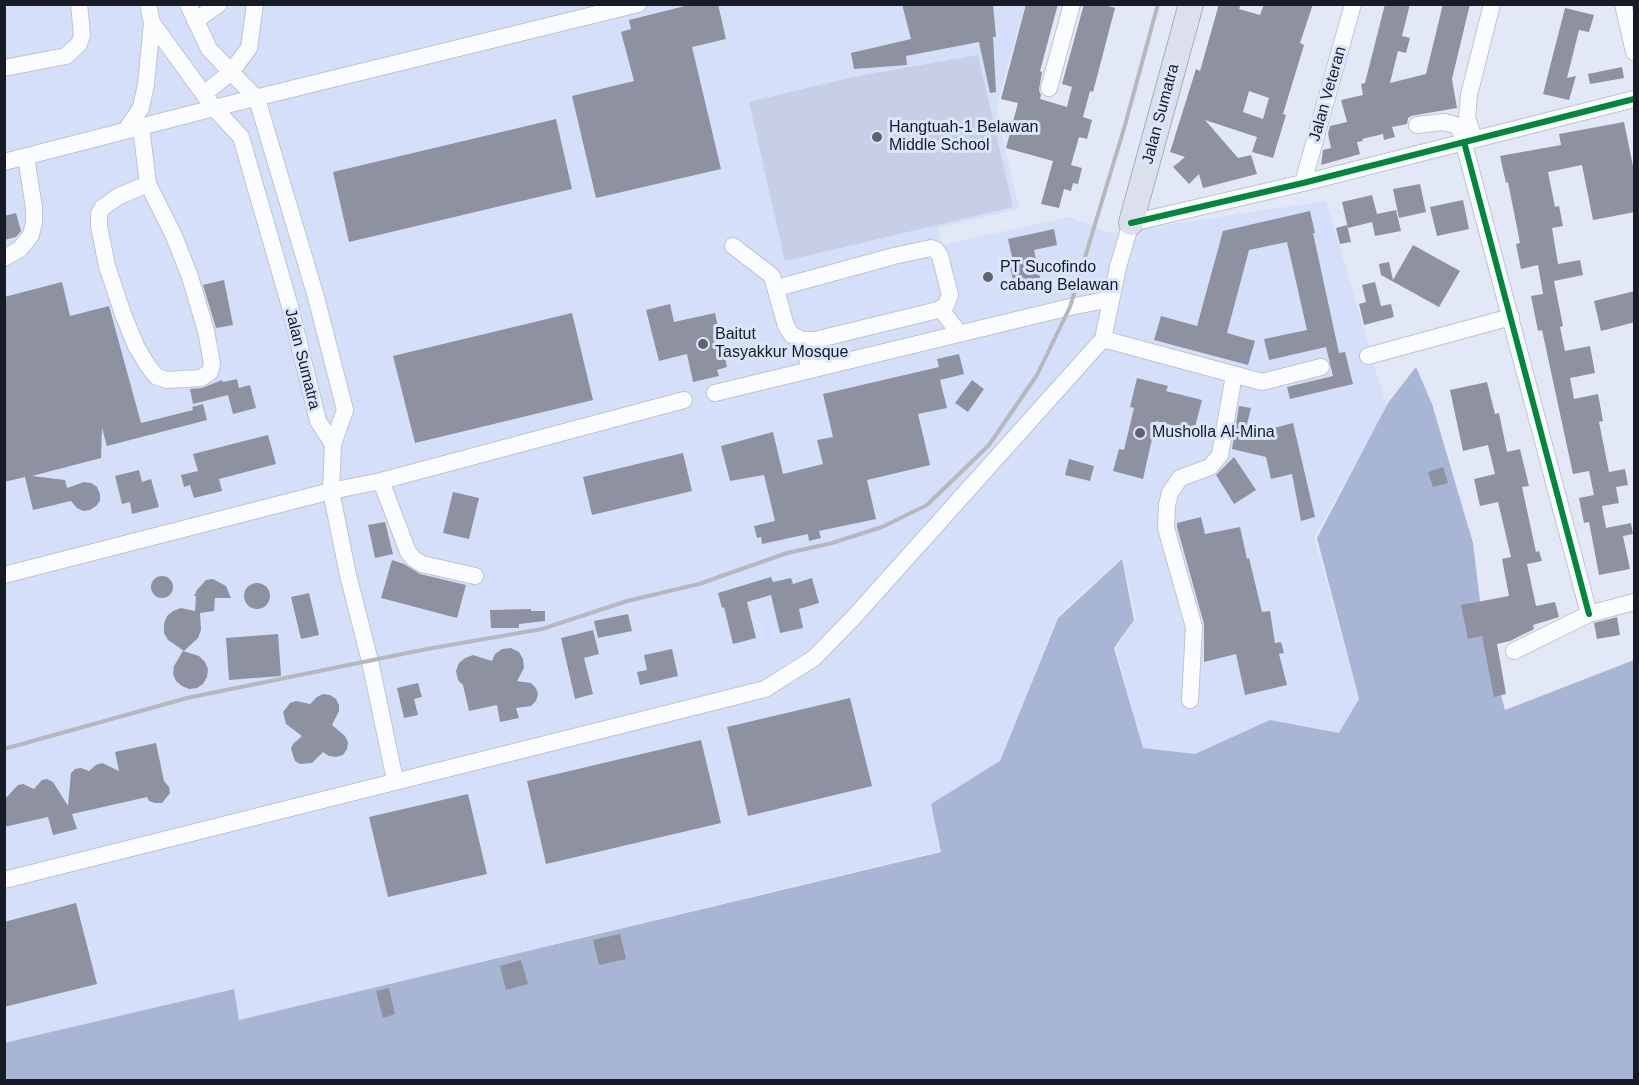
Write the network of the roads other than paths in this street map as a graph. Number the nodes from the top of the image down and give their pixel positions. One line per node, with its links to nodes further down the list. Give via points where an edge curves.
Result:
1 (79, 4): 15 (street, via 82,35 79,44 66,56)
2 (148, 4): 13 (street, Jalan Sumatra)
3 (188, 4): 12 (street, Jalan Sumatra)
4 (219, 4): 12 (street)
5 (255, 4): 16 (street, via 249,48)
6 (638, 4): 18 (street)
7 (1072, 4): 17 (street)
8 (1191, 4): 29 (highway, Jalan Sumatra)
9 (1353, 4): 27 (street, Jalan Veteran)
10 (1492, 4): 24 (street, via 1469,95)
11 (1623, 4): 14 (street)
12 (195, 21): 16 (street, Jalan Sumatra, via 209,49)
13 (152, 23): 20 (street, Jalan Sumatra); 23 (street, Jalan Sumatra, via 141,108)
14 (1635, 52)
15 (4, 68)
16 (231, 72): 18 (street, Jalan Sumatra); 20 (street)
17 (1049, 88)
18 (257, 99): 20 (street); 33 (street, Jalan Sumatra)
19 (1635, 99): 24 (street)
20 (209, 101): 22 (street); 35 (street, Jalan Sumatra, via 241,137)
21 (1417, 125): 24 (street, via 1450,123 1459,127)
22 (141, 127): 23 (street); 28 (street)
23 (125, 131): 25 (street)
24 (1469, 140): 27 (street); 37 (street)
25 (26, 157): 26 (street); 31 (street, via 34,222 31,235 20,249)
26 (4, 162)
27 (1303, 183): 29 (street)
28 (148, 184): 28 (street, via 174,236 207,330 212,363 210,372 201,378 157,377 136,346 107,266 99,214 119,196)
29 (1131, 223): 34 (street)
30 (733, 246): 32 (street, via 772,276)
31 (4, 258)
32 (777, 288): 36 (street, via 931,248 940,255 950,296); 40 (street, via 786,326 792,335)
33 (316, 297): 35 (street); 47 (street, Jalan Sumatra, via 345,410)
34 (1110, 299): 38 (street); 39 (street)
35 (289, 303): 47 (street, Jalan Sumatra, via 318,421)
36 (938, 310): 38 (street); 40 (street)
37 (1510, 317): 41 (street); 53 (street)
38 (959, 333): 43 (street)
39 (1103, 339): 44 (street); 56 (street, via 814,658 765,689)
40 (804, 340): 43 (street)
41 (1368, 356)
42 (1321, 367): 44 (street, via 1262,382)
43 (810, 370): 45 (street)
44 (1234, 375): 55 (street, via 1220,455 1210,467 1180,478 1167,505 1166,528 1194,627)
45 (715, 393)
46 (684, 400): 48 (street)
47 (333, 444): 49 (street)
48 (381, 481): 49 (street); 51 (street, via 414,559)
49 (331, 491): 50 (street); 56 (street)
50 (4, 575)
51 (476, 576)
52 (1635, 602): 53 (street)
53 (1589, 615): 54 (street)
54 (1514, 651)
55 (1190, 700)
56 (395, 780): 57 (street)
57 (4, 880)

